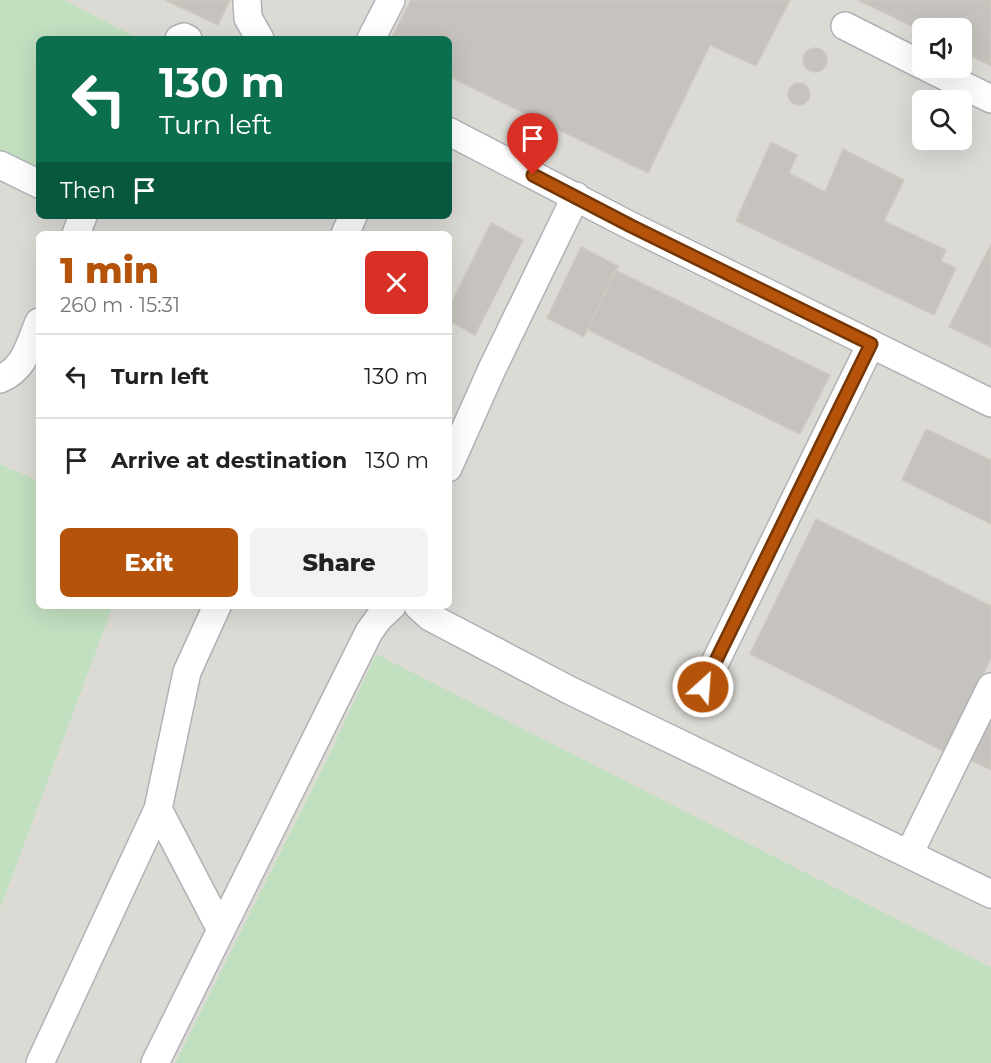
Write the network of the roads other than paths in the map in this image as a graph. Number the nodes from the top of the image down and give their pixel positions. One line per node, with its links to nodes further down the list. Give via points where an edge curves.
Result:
1 (247, 0): 4 (lane, via 248,18)
2 (391, 0): 5 (lane)
3 (845, 26): 6 (lane)
4 (255, 36)
5 (373, 36)
6 (912, 60)
7 (948, 78): 8 (lane)
8 (991, 99)
9 (452, 133): 12 (lane)
10 (0, 165): 11 (lane)
11 (36, 183)
12 (576, 196): 14 (lane); 17 (lane)
13 (36, 329): 15 (lane, via 22,362)
14 (871, 344): 16 (lane); 21 (lane)
15 (0, 380)
16 (991, 403)
17 (452, 459)
18 (216, 609): 23 (lane, via 187,672)
19 (389, 609): 26 (lane, via 369,632)
20 (420, 609): 24 (lane, via 430,618 571,691)
21 (703, 687)
22 (991, 687): 24 (lane)
23 (158, 809): 26 (lane); 27 (lane)
24 (909, 854): 25 (lane)
25 (991, 894)
26 (221, 930): 28 (lane)
27 (40, 1063)
28 (155, 1063)

